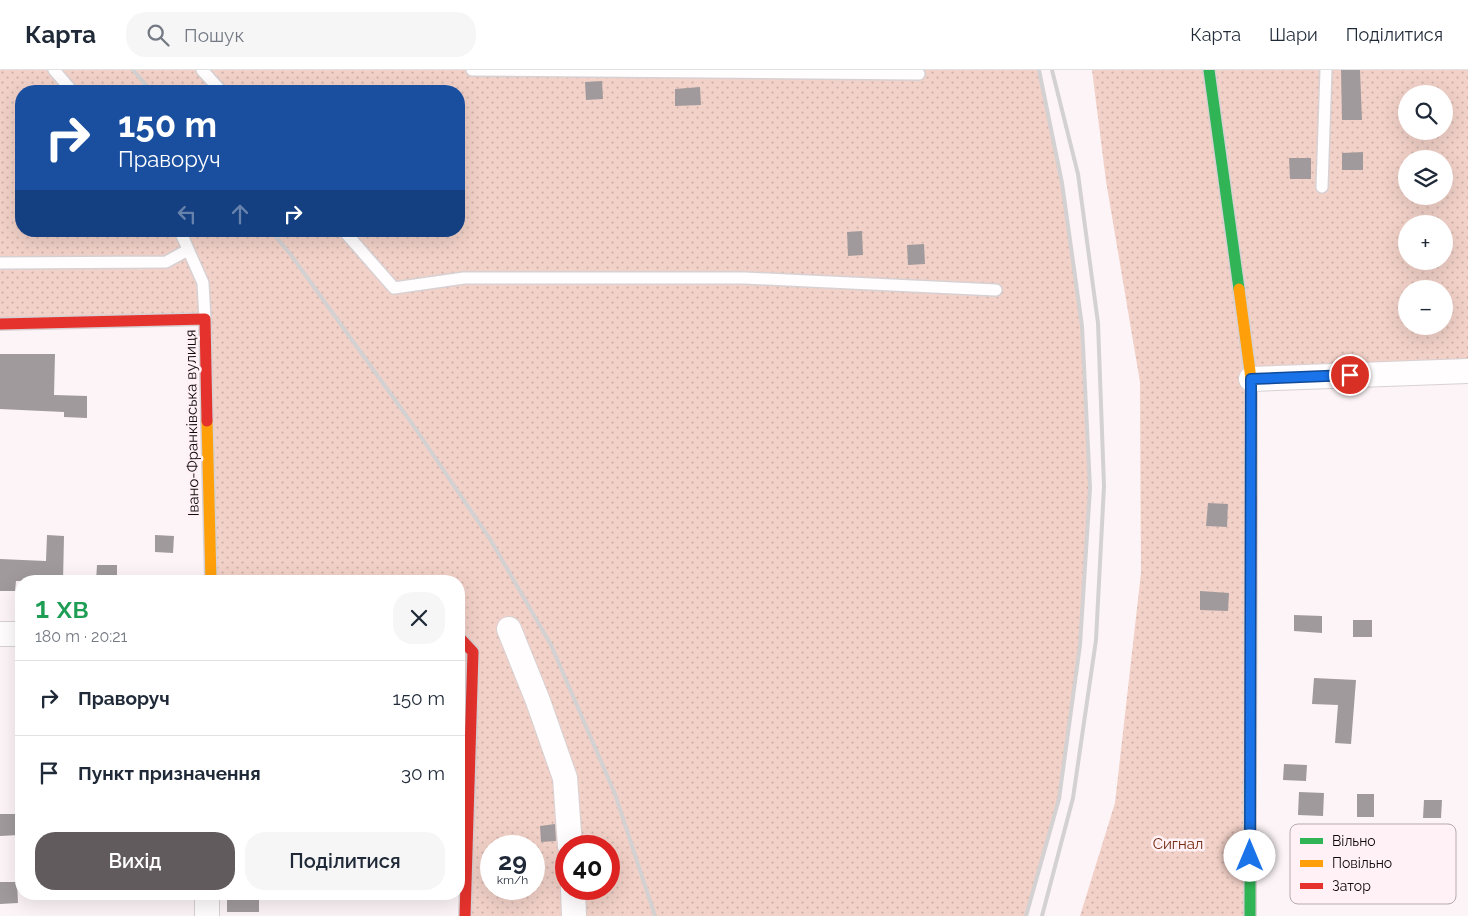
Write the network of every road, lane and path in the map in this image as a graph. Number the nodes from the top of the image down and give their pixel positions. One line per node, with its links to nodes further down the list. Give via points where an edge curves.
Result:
1 (54, 70): 7 (lane)
2 (202, 70): 8 (lane)
3 (472, 70): 6 (lane)
4 (1209, 70): 18 (street)
5 (1326, 70): 9 (lane)
6 (919, 74)
7 (67, 85)
8 (216, 85)
9 (1322, 187)
10 (183, 237): 12 (lane)
11 (349, 237): 14 (lane, via 394,288 464,278 746,278)
12 (188, 250): 13 (lane, via 166,262); 15 (lane, via 203,284)
13 (0, 263)
14 (996, 290)
15 (205, 319): 16 (street, Івано-Франківська вулиця); 19 (street, Івано-Франківська вулиця)
16 (0, 324)
17 (1468, 371): 18 (street)
18 (1251, 379): 30 (street)
19 (211, 575)
20 (509, 629): 24 (street, via 565,778)
21 (0, 634): 22 (street)
22 (15, 634)
23 (465, 643): 28 (street, via 473,652)
24 (569, 835)
25 (207, 900): 27 (street)
26 (573, 900): 29 (street)
27 (207, 916)
28 (465, 916)
29 (574, 916)
30 (1250, 916)

